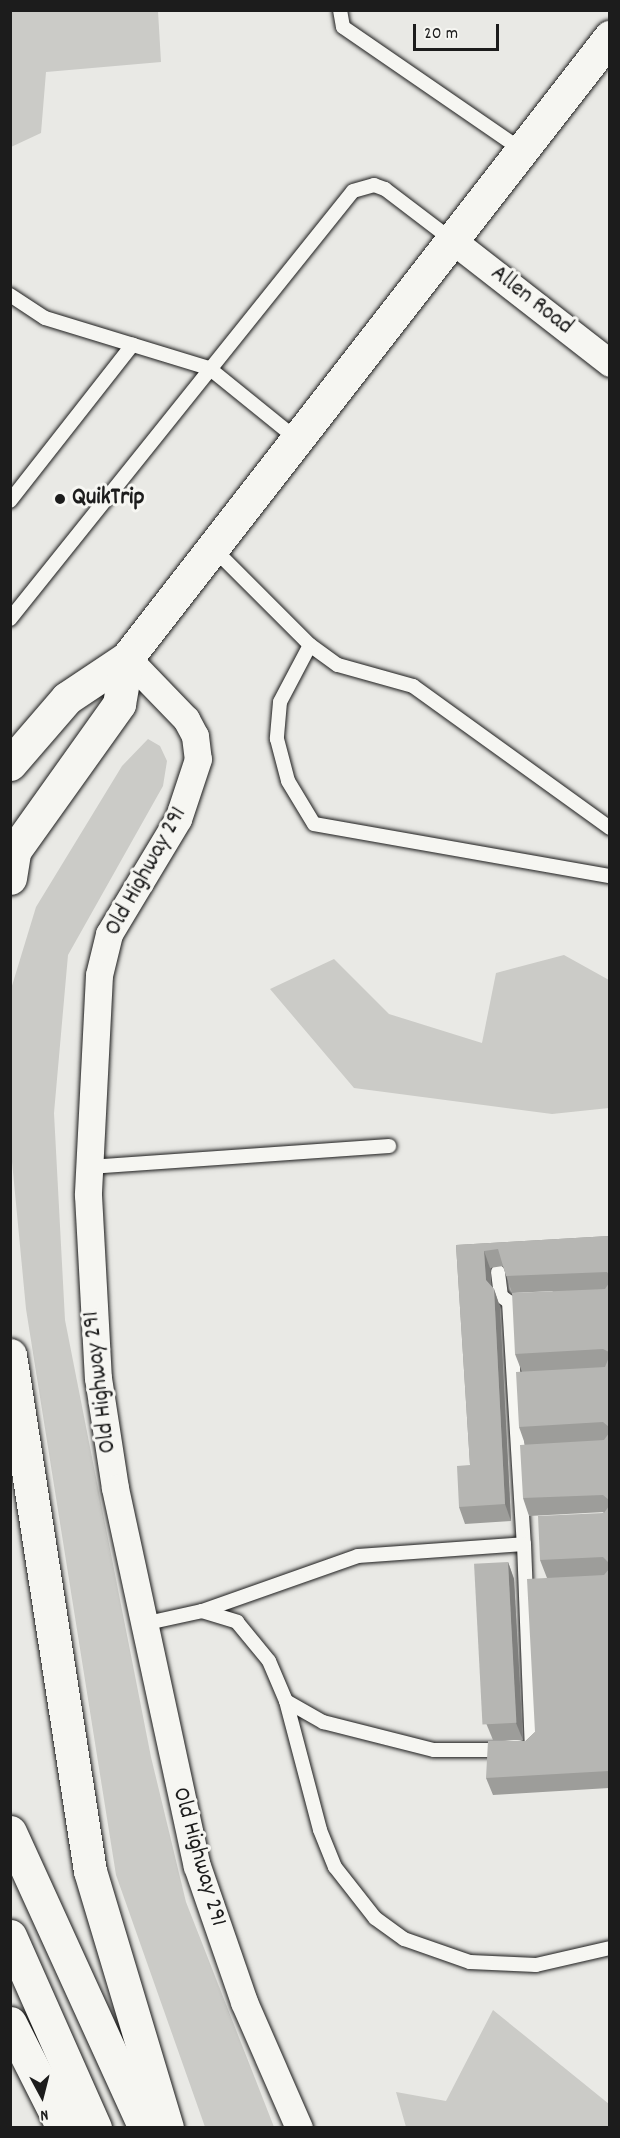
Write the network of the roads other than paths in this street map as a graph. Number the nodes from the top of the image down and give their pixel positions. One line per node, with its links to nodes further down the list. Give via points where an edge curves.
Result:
1 (340, 10): 3 (lane, via 343,27)
2 (609, 37): 3 (main road)
3 (522, 150): 4 (main road)
4 (452, 240): 7 (street, Allen Road); 8 (lane, via 385,189 374,185 353,191); 9 (main road)
5 (10, 294): 6 (lane, via 45,318)
6 (133, 344): 8 (lane); 10 (lane)
7 (609, 363)
8 (209, 368): 9 (lane); 12 (lane)
9 (298, 440): 11 (main road)
10 (10, 501)
11 (213, 548): 13 (lane); 14 (main road)
12 (10, 618)
13 (310, 645): 16 (lane, via 338,666 413,686); 18 (lane, via 280,702 277,739 288,781 314,824)
14 (127, 658): 15 (main road, via 67,698); 17 (main road, via 119,704); 20 (street, Old Highway 291, via 186,719 195,736 198,759 178,819 109,934 99,975)
15 (10, 764)
16 (609, 828)
17 (12, 862)
18 (609, 876)
19 (389, 1146): 20 (lane)
20 (89, 1167): 29 (street, Old Highway 291, via 98,1378)
21 (498, 1272): 24 (lane, via 501,1296 514,1302 524,1453)
22 (10, 1355): 38 (main road, via 90,1871)
23 (544, 1524): 24 (lane)
24 (523, 1525): 25 (lane)
25 (524, 1544): 27 (lane); 28 (lane, via 358,1556)
26 (545, 1587): 27 (lane)
27 (523, 1588): 30 (lane, via 532,1749 434,1750 323,1722)
28 (202, 1611): 29 (lane); 30 (lane, via 237,1622 248,1632 269,1661)
29 (143, 1624): 39 (street, Old Highway 291, via 200,1877 244,2002)
30 (286, 1701): 33 (lane, via 320,1830 335,1867 375,1918 404,1939 470,1962 536,1965)
31 (10, 1832): 37 (main road)
32 (10, 1936): 36 (main road)
33 (609, 1948)
34 (10, 2023): 35 (main road)
35 (63, 2127)
36 (95, 2127)
37 (145, 2127)
38 (166, 2127)
39 (299, 2127)

